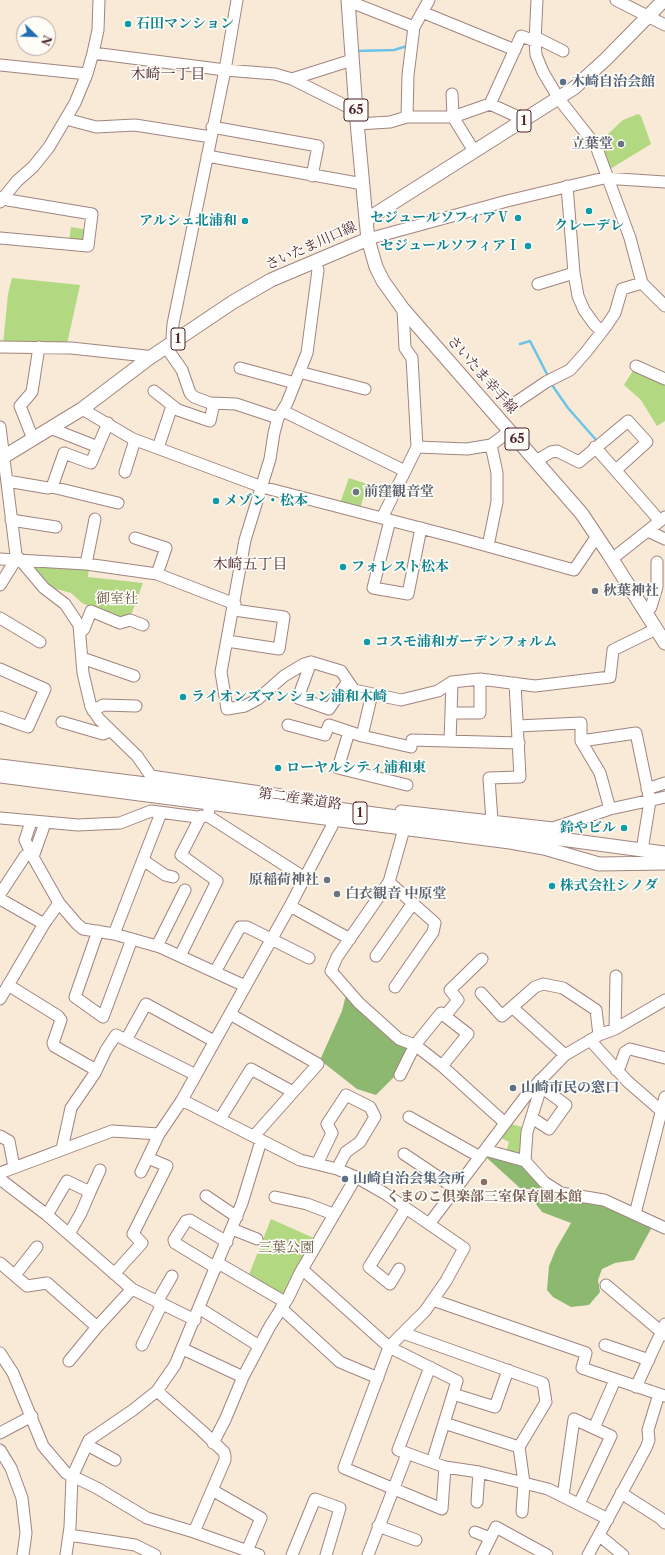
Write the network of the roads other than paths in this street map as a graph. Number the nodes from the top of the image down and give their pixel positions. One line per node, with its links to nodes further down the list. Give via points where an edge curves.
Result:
1 (99, 0): 15 (street, via 98,30)
2 (237, 0): 18 (street)
3 (348, 0): 11 (street); 16 (main road, 65)
4 (429, 0): 8 (street)
5 (537, 0): 12 (street)
6 (616, 0): 9 (street)
7 (664, 0): 9 (main road, さいたま川口線 / 1)
8 (422, 12): 11 (street); 13 (street)
9 (649, 16): 10 (street); 22 (main road, さいたま川口線 / 1, via 588,77)
10 (665, 25)
11 (414, 27): 24 (street, via 408,75)
12 (535, 39): 13 (street, via 521,36); 14 (street); 22 (street, via 536,55)
13 (515, 50): 23 (street)
14 (563, 51)
15 (93, 53): 18 (street); 19 (street)
16 (352, 60): 20 (street); 27 (main road, 65)
17 (0, 65): 19 (street)
18 (226, 70): 20 (street, via 275,74); 29 (street)
19 (87, 74): 26 (street)
20 (292, 79): 27 (street)
21 (452, 94): 25 (street)
22 (559, 99): 28 (main road, さいたま川口線 / 1); 33 (street, via 596,146)
23 (490, 104): 25 (street); 28 (street)
24 (407, 117): 25 (street); 27 (street, via 390,122)
25 (453, 117): 30 (street)
26 (66, 118): 29 (street, via 96,127 135,125); 37 (street, via 49,147)
27 (356, 118): 35 (main road, 65)
28 (525, 120): 30 (main road, さいたま川口線 / 1)
29 (212, 132): 31 (street); 32 (street, via 318,146)
30 (474, 152): 38 (main road, さいたま川口線 / 1)
31 (207, 156): 32 (street); 48 (street)
32 (312, 176): 35 (street)
33 (608, 177): 34 (street); 36 (street); 43 (street, via 634,249)
34 (665, 182)
35 (362, 184): 38 (main road, 65)
36 (567, 186): 40 (street); 42 (street)
37 (2, 200): 39 (street, via 92,214 88,246)
38 (366, 220): 40 (main road, さいたま川口線)
39 (0, 238)
40 (368, 239): 41 (main road, さいたま川口線 / 1); 46 (main road, さいたま幸手線 / 65, via 383,281)
41 (315, 262): 48 (main road, さいたま川口線 / 1, via 271,280); 54 (street, via 318,270 306,353)
42 (574, 273): 44 (street); 47 (street, via 578,296 584,310)
43 (642, 283): 45 (street); 47 (street, via 622,289 615,312)
44 (538, 284)
45 (665, 306)
46 (403, 309): 67 (main road, さいたま幸手線 / 65); 72 (street, via 405,348 412,358)
47 (601, 331): 60 (street, via 570,370 546,382)
48 (170, 344): 51 (main road, さいたま川口線 / 1); 59 (street, via 190,393 194,397)
49 (0, 347): 50 (street)
50 (39, 348): 51 (street, via 71,348 146,356); 68 (street, via 32,392 20,406)
51 (148, 359): 62 (main road, さいたま川口線 / 1)
52 (636, 366): 55 (street)
53 (240, 368): 56 (street)
54 (299, 372): 56 (street); 57 (street)
55 (665, 379)
56 (295, 383): 63 (street)
57 (365, 389)
58 (154, 391): 61 (street)
59 (214, 403): 61 (street, via 210,421); 63 (street, via 236,404)
60 (515, 403)
61 (172, 406): 74 (street)
62 (82, 409): 64 (street); 66 (main road, さいたま川口線 / 1)
63 (280, 415): 78 (street); 82 (street)
64 (108, 423): 69 (street); 71 (street)
65 (0, 427): 75 (street)
66 (53, 427): 68 (main road, さいたま川口線 / 1); 71 (street)
67 (510, 431): 70 (street); 76 (main road, さいたま幸手線 / 65)
68 (33, 439): 75 (main road, さいたま川口線 / 1)
69 (135, 440): 74 (street); 79 (street)
70 (491, 445): 72 (street, via 467,448); 95 (street, via 497,473 497,502)
71 (98, 447): 81 (street, via 91,463 64,453)
72 (417, 447): 78 (street)
73 (595, 447): 76 (street, via 578,462 557,451); 77 (street); 77 (street, via 628,421 647,442)
74 (158, 448): 82 (street)
75 (2, 458): 80 (street)
76 (536, 461): 92 (main road, さいたま幸手線 / 65, via 569,497)
77 (616, 470): 87 (street)
78 (405, 471): 86 (street)
79 (125, 472)
80 (7, 481): 81 (street); 83 (street)
81 (52, 487): 84 (street)
82 (262, 487): 86 (street); 104 (street, via 245,540)
83 (5, 502): 88 (street)
84 (118, 503)
85 (95, 519): 100 (street)
86 (386, 519): 90 (street); 90 (street, via 373,588 408,594)
87 (663, 519): 91 (street)
88 (11, 520): 89 (street); 98 (street)
89 (56, 527)
90 (421, 528): 95 (street)
91 (648, 531): 94 (street); 96 (street)
92 (597, 536): 95 (street, via 574,570); 96 (main road, さいたま幸手線 / 65)
93 (135, 538): 101 (street, via 166,548)
94 (665, 539)
95 (488, 546)
96 (612, 558): 105 (main road, さいたま幸手線 / 65)
97 (0, 559): 98 (street)
98 (18, 561): 100 (street); 103 (street); 108 (street, via 64,604 79,625)
99 (657, 562): 102 (street)
100 (86, 564): 101 (street)
101 (157, 574): 104 (street)
102 (661, 582): 105 (street, via 651,607)
103 (0, 585)
104 (234, 607): 110 (street); 110 (street, via 284,618 279,649)
105 (646, 612): 109 (main road, さいたま幸手線 / 65)
106 (0, 618): 111 (street)
107 (143, 625): 108 (street, via 130,620 120,623 91,611)
108 (80, 632): 112 (street)
109 (662, 637): 119 (street, via 613,650 610,677 535,686)
110 (227, 641): 113 (street, via 221,672 227,709 245,706 263,697 284,676)
111 (40, 642)
112 (82, 658): 115 (street); 122 (street, via 83,673)
113 (311, 662): 117 (street, via 341,671); 117 (street, via 298,698 329,709)
114 (0, 669): 124 (street, via 45,689 28,727)
115 (134, 676)
116 (480, 679): 118 (street); 119 (street); 123 (street, via 480,713)
117 (348, 681): 120 (street, via 354,690)
118 (452, 682): 120 (street, via 438,691 400,700); 123 (street)
119 (515, 683): 127 (street)
120 (372, 694): 130 (street)
121 (136, 706): 122 (street, via 103,705)
122 (93, 711): 128 (street)
123 (451, 713): 131 (street)
124 (0, 717)
125 (62, 722): 128 (street, via 103,734)
126 (288, 725): 129 (street, via 325,735 329,725)
127 (518, 726): 132 (street, via 581,723); 133 (street)
128 (110, 731): 147 (street, via 137,756 151,776 396,811)
129 (349, 732): 130 (street); 137 (street, via 338,768)
130 (362, 736): 131 (street, via 412,744)
131 (450, 741): 133 (street)
132 (581, 741): 138 (street, via 636,733); 142 (street, via 600,773)
133 (519, 743): 147 (street, via 520,777 489,778)
134 (0, 766): 151 (main road, 第二産業道路 / 1)
135 (0, 776): 141 (main road, 第二産業道路 / 1)
136 (665, 783): 138 (street)
137 (406, 785)
138 (647, 789): 140 (street)
139 (665, 797): 140 (street)
140 (650, 801): 142 (street); 151 (street)
141 (209, 803): 144 (street); 146 (main road, 第二産業道路 / 1)
142 (610, 809): 147 (street, via 553,828)
143 (162, 813): 144 (street); 149 (street, via 151,811 120,824); 154 (street)
144 (205, 816): 157 (street); 172 (street, via 181,855 217,881)
145 (0, 818): 148 (street)
146 (334, 820): 150 (main road, 第二産業道路 / 1); 157 (street)
147 (492, 821)
148 (31, 822): 149 (street); 153 (street, via 25,840)
149 (45, 823): 153 (street)
150 (404, 829): 155 (main road, 第二産業道路 / 1, via 531,845 599,864); 158 (street)
151 (642, 850): 152 (main road, 第二産業道路 / 1)
152 (665, 853)
153 (32, 855): 160 (street, via 25,856); 162 (street)
154 (143, 860): 156 (street, via 165,875); 167 (street)
155 (665, 864)
156 (173, 877)
157 (305, 878): 164 (street)
158 (389, 882): 163 (street); 170 (street)
159 (185, 890): 171 (street)
160 (0, 894)
161 (0, 899): 165 (street)
162 (59, 903): 165 (street); 166 (street, via 83,929)
163 (413, 903): 173 (street); 180 (street, via 435,923 433,932)
164 (290, 906): 169 (street); 170 (street)
165 (44, 924): 178 (street)
166 (98, 931): 167 (street); 168 (street, via 75,997 103,1017)
167 (114, 934): 168 (street)
168 (132, 939): 171 (street)
169 (271, 939): 174 (street); 176 (street, via 247,927 240,927); 179 (street)
170 (350, 939): 191 (street, via 331,971 359,1003 399,1039)
171 (157, 946): 172 (street)
172 (180, 956): 176 (street)
173 (376, 956)
174 (308, 958)
175 (482, 960): 186 (street, via 450,990 458,1000)
176 (215, 972): 179 (street)
177 (616, 976): 187 (street)
178 (8, 985): 182 (street); 195 (street, via 58,1016 61,1020 54,1046)
179 (245, 986): 185 (street)
180 (395, 987)
181 (481, 993): 184 (street, via 502,1016)
182 (0, 999)
183 (665, 1000): 187 (street)
184 (512, 1006): 188 (street, via 535,987 543,984 556,985 596,1010); 192 (street)
185 (230, 1014): 190 (street); 200 (street, via 318,1064)
186 (446, 1016): 191 (street, via 441,1013); 194 (street, via 468,1034)
187 (615, 1028): 188 (street)
188 (595, 1037): 192 (street); 196 (street)
189 (126, 1040): 190 (street, via 146,1004); 195 (street, via 116,1035); 197 (street)
190 (214, 1041): 197 (street)
191 (415, 1045): 194 (street); 198 (street)
192 (565, 1056): 199 (street)
193 (665, 1058): 196 (street, via 630,1049 625,1052)
194 (442, 1066): 207 (street)
195 (96, 1070): 211 (street, via 71,1108)
196 (616, 1070): 203 (street)
197 (196, 1075): 202 (street)
198 (400, 1075)
199 (541, 1083): 205 (street); 205 (street, via 566,1105 550,1129); 207 (street)
200 (293, 1092): 206 (street, via 251,1069); 210 (street)
201 (665, 1097): 203 (street)
202 (182, 1100): 206 (street); 208 (street)
203 (663, 1112): 230 (street)
204 (409, 1117): 212 (street)
205 (532, 1118): 215 (street, via 527,1132)
206 (220, 1119): 210 (street)
207 (505, 1123): 212 (street)
208 (159, 1134): 211 (street, via 112,1131); 214 (street)
209 (0, 1136): 217 (street, via 9,1141)
210 (258, 1138): 216 (street, via 300,1160); 232 (street)
211 (62, 1149): 217 (street)
212 (482, 1153): 215 (street); 224 (street)
213 (404, 1154): 224 (street)
214 (148, 1158): 220 (street); 244 (street, via 167,1166 133,1234 142,1243)
215 (525, 1161): 230 (street, via 544,1182 562,1193 604,1200)
216 (317, 1164): 218 (street); 218 (street, via 332,1133 327,1124 346,1094 370,1107 375,1117 360,1142 346,1152)
217 (14, 1168): 221 (street)
218 (337, 1169): 222 (street)
219 (100, 1170): 225 (street)
220 (140, 1172)
221 (0, 1174)
222 (356, 1177): 228 (street); 229 (street)
223 (0, 1179): 231 (street)
224 (456, 1189): 233 (street)
225 (90, 1192): 231 (street, via 67,1181); 236 (street)
226 (206, 1196): 232 (street)
227 (275, 1197): 229 (street, via 307,1204)
228 (406, 1208): 233 (street); 243 (street, via 369,1267 390,1284)
229 (334, 1214): 242 (street)
230 (635, 1214): 234 (street)
231 (47, 1215): 236 (street)
232 (237, 1217): 235 (street)
233 (429, 1224): 249 (street, via 464,1248)
234 (665, 1228)
235 (232, 1229): 237 (street); 238 (street)
236 (69, 1234): 244 (street)
237 (257, 1239)
238 (227, 1242): 241 (street); 241 (street, via 190,1220 186,1221 174,1240 175,1243)
239 (37, 1247): 245 (street)
240 (0, 1263): 245 (street)
241 (217, 1266): 251 (street); 252 (street)
242 (302, 1269): 251 (street); 260 (street)
243 (399, 1269)
244 (114, 1274): 248 (street)
245 (15, 1275): 254 (street, via 27,1286 47,1283)
246 (172, 1276): 250 (street)
247 (606, 1285): 255 (street)
248 (132, 1289): 250 (street); 254 (street)
249 (433, 1300): 256 (street); 269 (street, via 586,1354 582,1368)
250 (159, 1303): 253 (street); 257 (street)
251 (283, 1305): 259 (street); 268 (street, via 340,1362)
252 (199, 1308): 253 (street); 259 (street)
253 (195, 1320): 261 (street)
254 (97, 1327): 264 (street)
255 (664, 1330): 263 (street)
256 (403, 1333): 260 (street); 266 (street)
257 (142, 1345)
258 (605, 1345): 263 (street)
259 (259, 1346): 267 (street)
260 (389, 1347): 265 (street); 268 (street)
261 (183, 1349): 267 (street); 271 (street)
262 (0, 1353): 274 (street, via 13,1373)
263 (649, 1360): 270 (street)
264 (69, 1361)
265 (430, 1367): 272 (street, via 457,1381); 282 (street, via 398,1450)
266 (508, 1370): 272 (street, via 495,1408); 280 (street, via 543,1383 546,1402)
267 (243, 1377): 278 (street)
268 (378, 1378): 289 (street, via 344,1468)
269 (615, 1380): 270 (street); 276 (street)
270 (636, 1386): 273 (street)
271 (157, 1391): 278 (street); 279 (street, via 89,1440)
272 (453, 1394): 275 (street)
273 (662, 1395): 291 (street, via 648,1430 649,1440 646,1448)
274 (32, 1416): 277 (street); 287 (street, via 43,1446)
275 (444, 1423): 280 (street); 284 (street)
276 (594, 1428): 292 (street, via 574,1419); 294 (street, via 611,1436)
277 (0, 1433)
278 (213, 1443): 290 (street, via 224,1452 225,1460)
279 (87, 1445): 283 (street); 287 (street)
280 (519, 1447): 288 (street)
281 (0, 1450): 307 (street, via 11,1468 22,1498 26,1533)
282 (407, 1454): 284 (street); 289 (street)
283 (115, 1460)
284 (432, 1462): 285 (street)
285 (445, 1467): 286 (street); 289 (street, via 442,1509)
286 (480, 1472): 288 (street); 293 (street)
287 (72, 1477): 299 (street, via 97,1488 147,1518); 301 (street)
288 (524, 1483): 292 (street); 295 (street)
289 (393, 1489): 298 (street)
290 (212, 1490): 299 (street); 306 (street, via 261,1518)
291 (621, 1493): 296 (street); 297 (street, via 660,1518)
292 (563, 1496): 294 (street)
293 (477, 1502)
294 (579, 1504): 296 (street)
295 (522, 1512)
296 (608, 1519): 302 (street)
297 (665, 1524)
298 (378, 1526): 304 (street); 313 (street)
299 (194, 1532): 306 (street)
300 (475, 1532): 303 (street)
301 (69, 1535): 308 (street); 309 (street, via 135,1545)
302 (600, 1536): 316 (street); 317 (street)
303 (490, 1538): 305 (street, via 496,1527); 314 (street)
304 (416, 1540)
305 (528, 1550): 315 (street)
306 (248, 1551): 310 (street)
307 (23, 1555)
308 (66, 1555)
309 (155, 1555)
310 (259, 1555)
311 (292, 1555): 312 (street, via 315,1499 340,1508)
312 (326, 1555)
313 (368, 1555)
314 (482, 1555)
315 (547, 1555)
316 (588, 1555)
317 (623, 1555)

